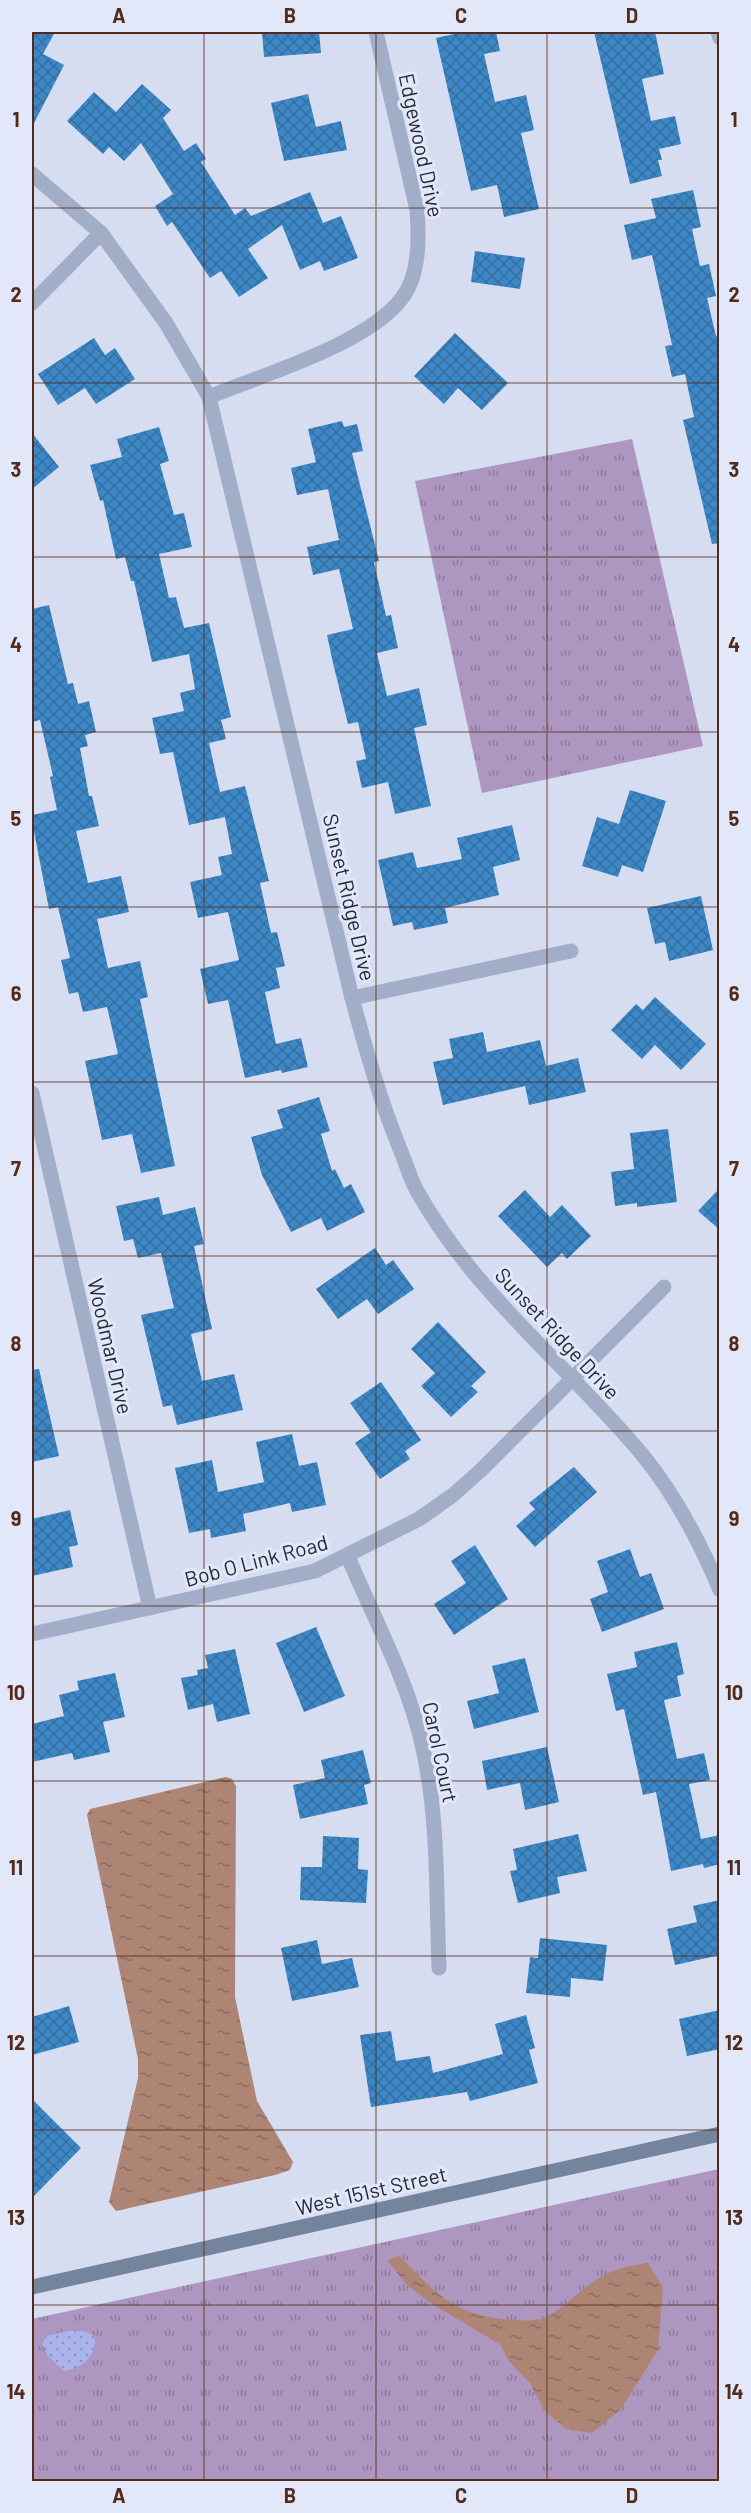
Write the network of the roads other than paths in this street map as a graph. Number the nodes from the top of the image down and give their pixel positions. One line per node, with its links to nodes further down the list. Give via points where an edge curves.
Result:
1 (376, 32): 7 (street, Edgewood Drive, via 417,210 418,240 409,287 402,299 364,331)
2 (718, 32): 3 (street)
3 (720, 38)
4 (32, 174): 5 (street, Sunset Ridge Drive)
5 (101, 233): 6 (street); 7 (street, Sunset Ridge Drive, via 166,323)
6 (32, 303)
7 (208, 397): 9 (street, Sunset Ridge Drive)
8 (571, 951): 9 (street)
9 (352, 998): 12 (street, Sunset Ridge Drive, via 379,1098 417,1191 488,1291)
10 (32, 1093): 15 (street, Woodmar Drive)
11 (664, 1287): 12 (street, Bob O Link Road)
12 (573, 1378): 13 (street, Bob O Link Road, via 453,1495 419,1519); 14 (street, Sunset Ridge Drive, via 642,1454 691,1529)
13 (348, 1557): 15 (street, Bob O Link Road, via 315,1571); 17 (street, Carol Court, via 401,1681 421,1742 434,1822)
14 (720, 1590)
15 (150, 1608): 16 (street, Bob O Link Road)
16 (32, 1634)
17 (439, 1968)
18 (720, 2134): 19 (street, West 151st Street)
19 (32, 2287)

